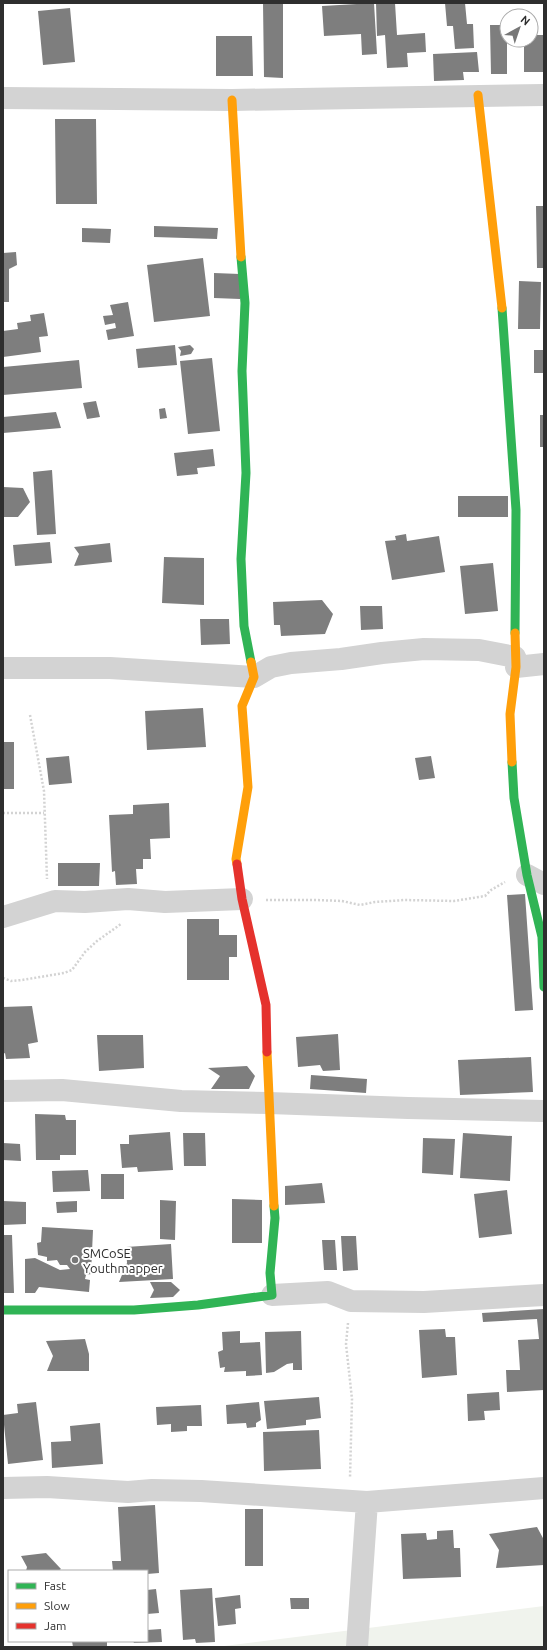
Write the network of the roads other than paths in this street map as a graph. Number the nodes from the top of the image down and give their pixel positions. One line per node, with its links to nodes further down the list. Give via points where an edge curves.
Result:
1 (478, 95): 2 (street); 4 (street); 5 (street, via 504,330 516,510)
2 (544, 95)
3 (3, 98): 4 (street)
4 (232, 100): 8 (street, via 238,226 245,303 242,371 246,473 241,559 244,626)
5 (516, 662): 6 (street); 8 (street, via 479,650 424,649 382,652 341,660 291,663 271,667); 9 (street, via 510,714 514,798)
6 (544, 664)
7 (3, 668): 8 (street, via 110,668)
8 (254, 677): 10 (street, via 242,706 248,786 236,859)
9 (535, 880): 12 (street)
10 (242, 899): 11 (street, via 165,902 128,899 55,901); 15 (street, via 266,1005)
11 (3, 917)
12 (543, 937): 13 (street)
13 (544, 987)
14 (3, 1091): 15 (street, via 62,1090 181,1101)
15 (269, 1103): 16 (street); 17 (street, via 275,1218 270,1273)
16 (544, 1111)
17 (272, 1295): 18 (street, via 328,1292 351,1301 424,1302); 19 (street, via 153,1309 83,1312)
18 (544, 1295)
19 (3, 1310)
20 (3, 1488): 22 (street, via 47,1486 128,1492 209,1492)
21 (544, 1488): 22 (street)
22 (358, 1502): 23 (street)
23 (357, 1647)

